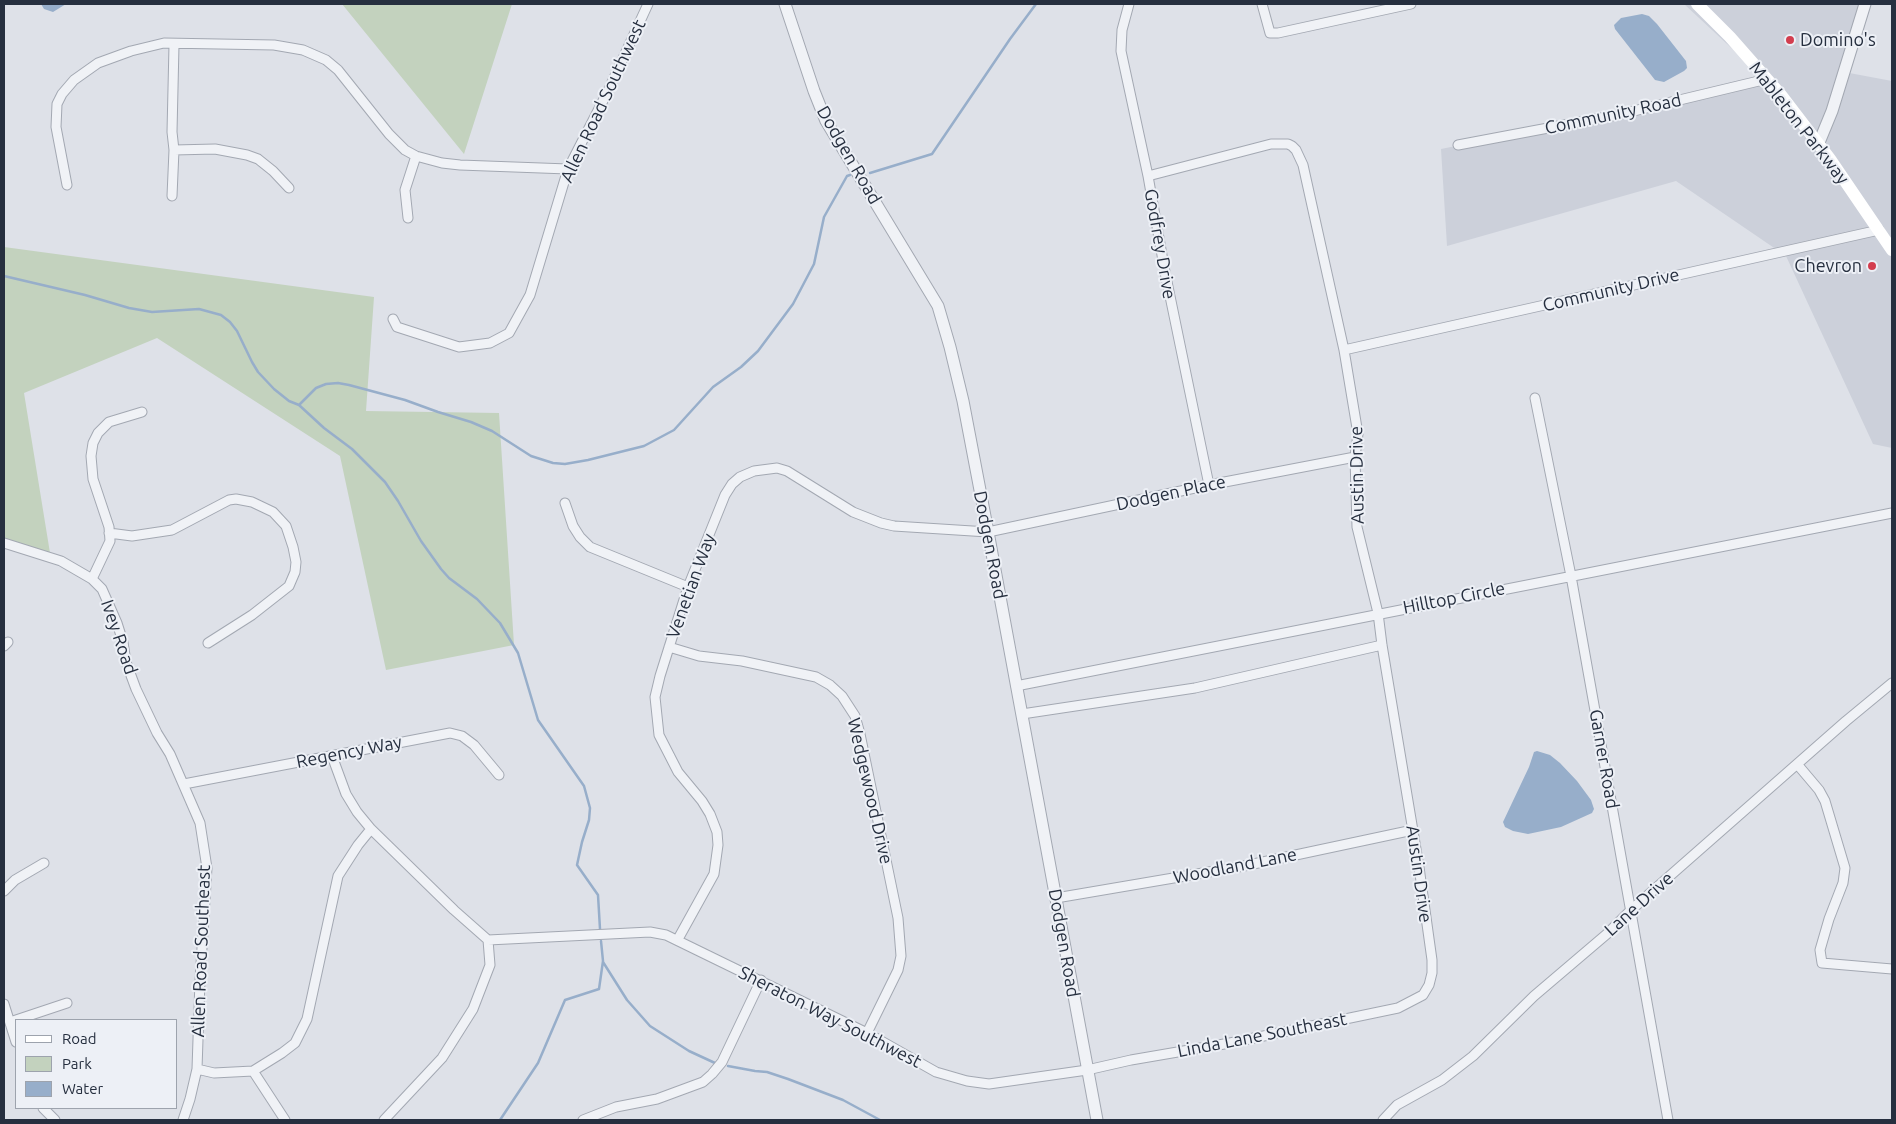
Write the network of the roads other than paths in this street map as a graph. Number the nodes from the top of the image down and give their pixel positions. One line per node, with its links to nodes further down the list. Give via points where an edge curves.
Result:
1 (648, 4): 14 (street, Allen Road Southwest)
2 (785, 4): 30 (street, Dodgen Road, via 826,121 938,306 963,401)
3 (1129, 4): 15 (street, Godfrey Drive, via 1122,30 1121,51)
4 (1262, 4): 5 (street, via 1270,33 1278,33)
5 (1411, 4)
6 (1697, 4): 9 (main road, Mableton Parkway)
7 (1865, 4): 11 (street, via 1832,111)
8 (174, 45): 12 (street); 13 (street, via 274,45 317,55 338,70 389,134); 16 (street, via 148,46 98,64 74,80 62,94 57,104 56,127)
9 (1767, 78): 10 (street, Community Road, via 1617,116); 11 (main road, Mableton Parkway)
10 (1458, 145)
11 (1818, 145): 20 (main road, Mableton Parkway)
12 (174, 150): 17 (street, via 215,149 247,154 273,171); 18 (street)
13 (416, 156): 14 (street, via 460,165); 19 (street, via 405,190)
14 (568, 169): 22 (street, Allen Road Southwest, via 530,295 509,333 490,343 459,347 397,327)
15 (1148, 176): 23 (street, Austin Drive, via 1271,144 1292,146 1303,165); 27 (street, Godfrey Drive)
16 (67, 185)
17 (289, 188)
18 (172, 196)
19 (408, 218)
20 (1878, 230): 21 (main road, Mableton Parkway); 23 (street, Community Drive)
21 (1892, 250)
22 (393, 320)
23 (1344, 350): 26 (street, Austin Drive, via 1358,434)
24 (1535, 398): 33 (street, Garner Road)
25 (142, 412): 31 (street, via 109,422 92,443 93,479)
26 (1355, 457): 27 (street, Dodgen Place); 36 (street, Austin Drive, via 1357,527)
27 (1209, 485): 30 (street, Dodgen Place)
28 (565, 503): 35 (street, via 573,526 590,547)
29 (1892, 513): 33 (street, Hilltop Circle)
30 (988, 532): 35 (street, Venetian Way, via 881,523 853,512 787,471 777,468 754,471 740,477 725,495); 41 (street, Dodgen Road)
31 (109, 533): 34 (street, via 110,542); 37 (street, via 132,536 172,530 229,500 252,502 273,512 286,526 296,562 289,586 252,615)
32 (4, 543): 34 (street, Ivey Road, via 60,561)
33 (1572, 576): 36 (street, Hilltop Circle); 52 (street, Garner Road)
34 (92, 579): 46 (street, Ivey Road, via 109,603 136,689)
35 (688, 587): 39 (street, Venetian Way)
36 (1378, 613): 38 (street, Austin Drive); 41 (street, Hilltop Circle)
37 (208, 642)
38 (1382, 645): 42 (street, via 1195,688); 48 (street, Austin Drive)
39 (669, 647): 53 (street, Venetian Way, via 655,697 659,735 678,772 710,814 718,846 714,874); 63 (street, Wedgewood Drive, via 699,656 742,661 816,677 842,696 855,716 898,918 901,948 898,970)
40 (1892, 683): 44 (street, Lane Drive)
41 (1016, 686): 42 (street, Dodgen Road)
42 (1022, 714): 51 (street, Dodgen Road)
43 (332, 756): 45 (street, Regency Way, via 450,734 462,736 474,744); 46 (street, Regency Way); 47 (street, via 346,794)
44 (1797, 764): 52 (street, Lane Drive); 55 (street, via 1825,801 1845,868 1820,950 1822,963)
45 (499, 775)
46 (184, 784): 65 (street, Allen Road Southeast, via 200,823 207,868)
47 (371, 829): 54 (street); 67 (street, via 338,876 309,1010 301,1032 295,1043)
48 (1413, 830): 51 (street, Woodland Lane, via 1244,866); 57 (street, Austin Drive, via 1432,960)
49 (44, 863): 50 (street, via 14,880)
50 (4, 891)
51 (1056, 898): 66 (street, Dodgen Road)
52 (1631, 910): 75 (street, Lane Drive, via 1534,996 1474,1056 1442,1080 1398,1105); 76 (street, Garner Road)
53 (678, 939): 54 (street, Sheraton Way Southwest, via 650,932); 56 (street, Sheraton Way Southwest)
54 (488, 940): 72 (street, via 490,965 472,1009 442,1058)
55 (1892, 969)
56 (761, 980): 63 (street, Sheraton Way Southwest); 73 (street, via 722,1062 703,1082)
57 (1429, 985): 66 (street, Linda Lane Southeast, via 1423,995 1398,1008)
58 (67, 1003): 60 (street)
59 (4, 1004): 62 (street)
60 (19, 1019)
61 (15, 1020): 62 (street)
62 (10, 1022): 64 (street)
63 (867, 1033): 66 (street, Sheraton Way Southwest, via 936,1072 967,1082 989,1084)
64 (15, 1039)
65 (197, 1069): 67 (street, via 214,1073); 70 (street, Allen Road Southeast)
66 (1087, 1070): 74 (street, Dodgen Road)
67 (253, 1071): 71 (street)
68 (44, 1109): 69 (street)
69 (55, 1120)
70 (183, 1120)
71 (285, 1120)
72 (384, 1120)
73 (583, 1120)
74 (1097, 1120)
75 (1383, 1120)
76 (1668, 1120)

